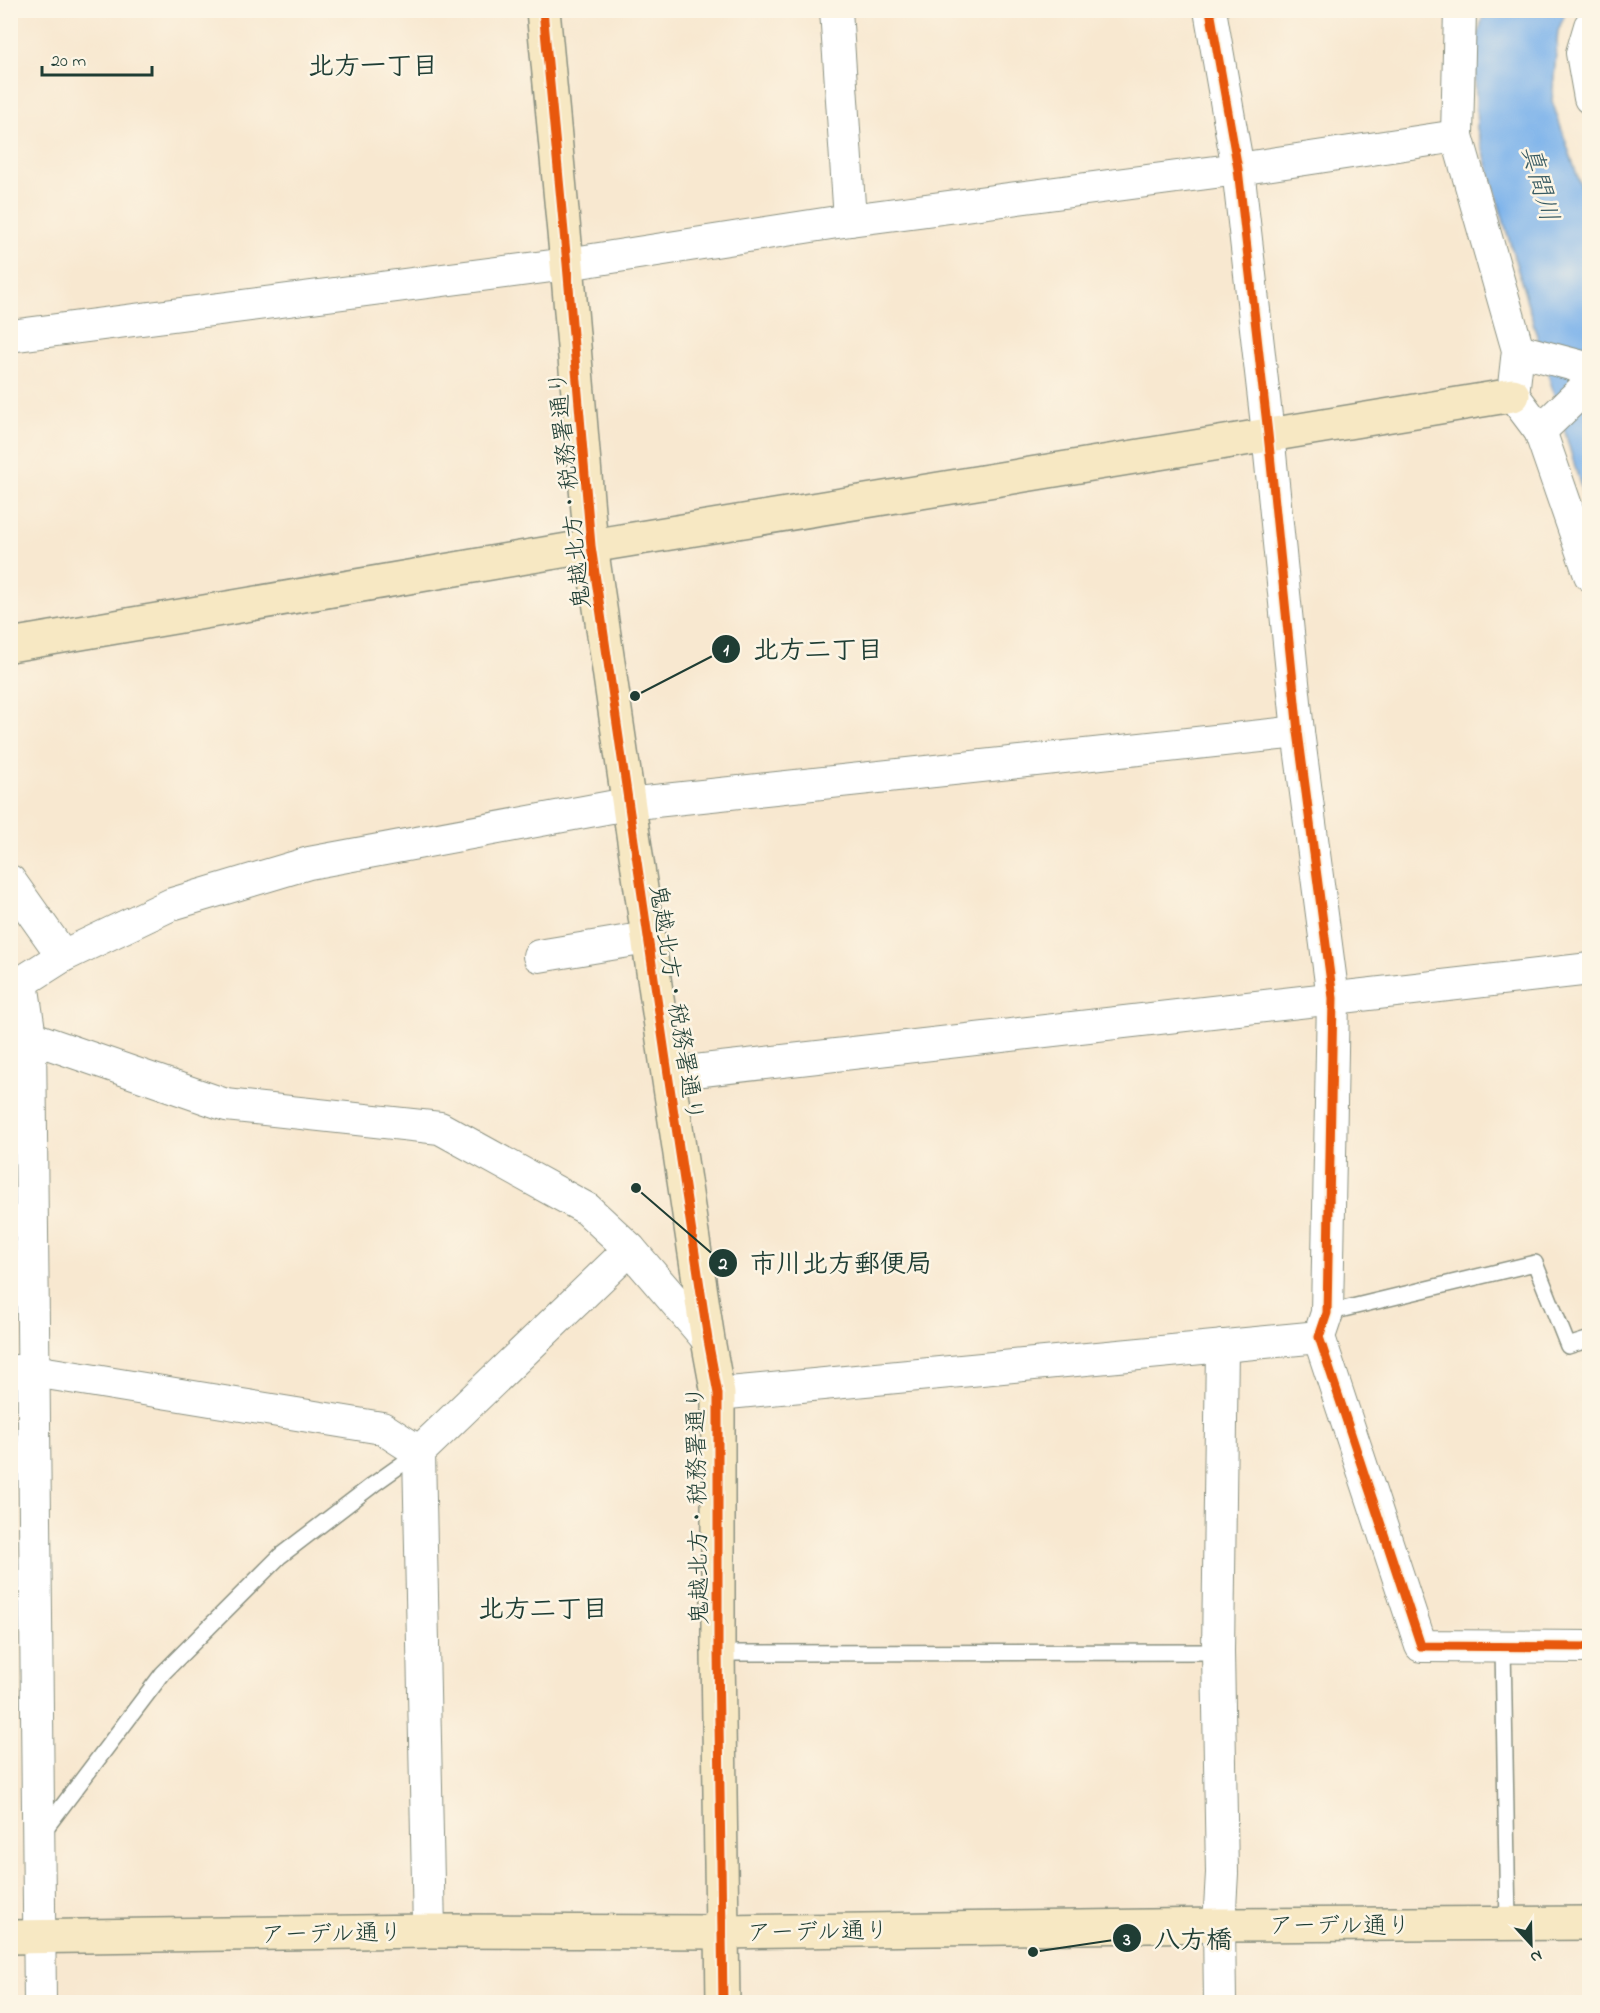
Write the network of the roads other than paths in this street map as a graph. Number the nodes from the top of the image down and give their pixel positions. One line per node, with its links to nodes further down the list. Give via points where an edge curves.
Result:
1 (543, 10): 10 (street, 鬼越北方・税務署通り)
2 (836, 10): 9 (street)
3 (1210, 10): 8 (street)
4 (1460, 10): 7 (street)
5 (1590, 26): 6 (street, via 1582,53)
6 (1590, 98)
7 (1457, 136): 8 (street); 12 (street)
8 (1238, 169): 9 (street); 17 (street)
9 (850, 220): 10 (street)
10 (567, 264): 11 (street); 18 (street, 鬼越北方・税務署通り)
11 (10, 336)
12 (1518, 350): 13 (street); 15 (street)
13 (1590, 369)
14 (1590, 383): 16 (street)
15 (1513, 395): 16 (street); 17 (street)
16 (1540, 431): 19 (street)
17 (1268, 434): 18 (street); 21 (street)
18 (591, 546): 20 (street); 22 (street, 鬼越北方・税務署通り)
19 (1590, 575)
20 (10, 645)
21 (1298, 732): 22 (street); 29 (street)
22 (627, 804): 24 (street, 鬼越北方・税務署通り); 25 (street, via 309,863 172,904)
23 (10, 881): 25 (street)
24 (647, 938): 26 (street); 31 (street, 鬼越北方・税務署通り)
25 (63, 956): 28 (street)
26 (539, 956)
27 (1590, 969): 29 (street)
28 (16, 984): 30 (street)
29 (1333, 998): 31 (street); 33 (street)
30 (30, 1037): 32 (street, via 226,1105 440,1128 587,1209); 37 (street)
31 (668, 1074): 35 (street, 鬼越北方・税務署通り)
32 (630, 1249): 35 (street); 39 (street)
33 (1323, 1325): 34 (lane, via 1535,1263 1568,1346); 36 (street); 41 (street, via 1421,1646)
34 (1590, 1339)
35 (708, 1340): 38 (street, 鬼越北方・税務署通り)
36 (1222, 1346): 38 (street); 43 (street)
37 (22, 1371): 39 (street, via 382,1428); 40 (street)
38 (718, 1394): 44 (street, 鬼越北方・税務署通り)
39 (419, 1452): 45 (lane, via 280,1556 163,1673); 49 (street)
40 (23, 1637): 45 (street)
41 (1503, 1647): 42 (street); 47 (lane)
42 (1590, 1647)
43 (1218, 1652): 44 (lane); 48 (street, via 1222,1873)
44 (718, 1653): 50 (street, 鬼越北方・税務署通り)
45 (37, 1840): 51 (street)
46 (1590, 1923): 47 (street, アーデル通り)
47 (1508, 1924): 48 (street, アーデル通り)
48 (1219, 1925): 50 (street, アーデル通り); 54 (street)
49 (429, 1931): 50 (street, アーデル通り); 51 (street, アーデル通り)
50 (723, 1932): 53 (street, 鬼越北方・税務署通り)
51 (24, 1937): 52 (street)
52 (39, 2002)
53 (723, 2002)
54 (1220, 2002)

